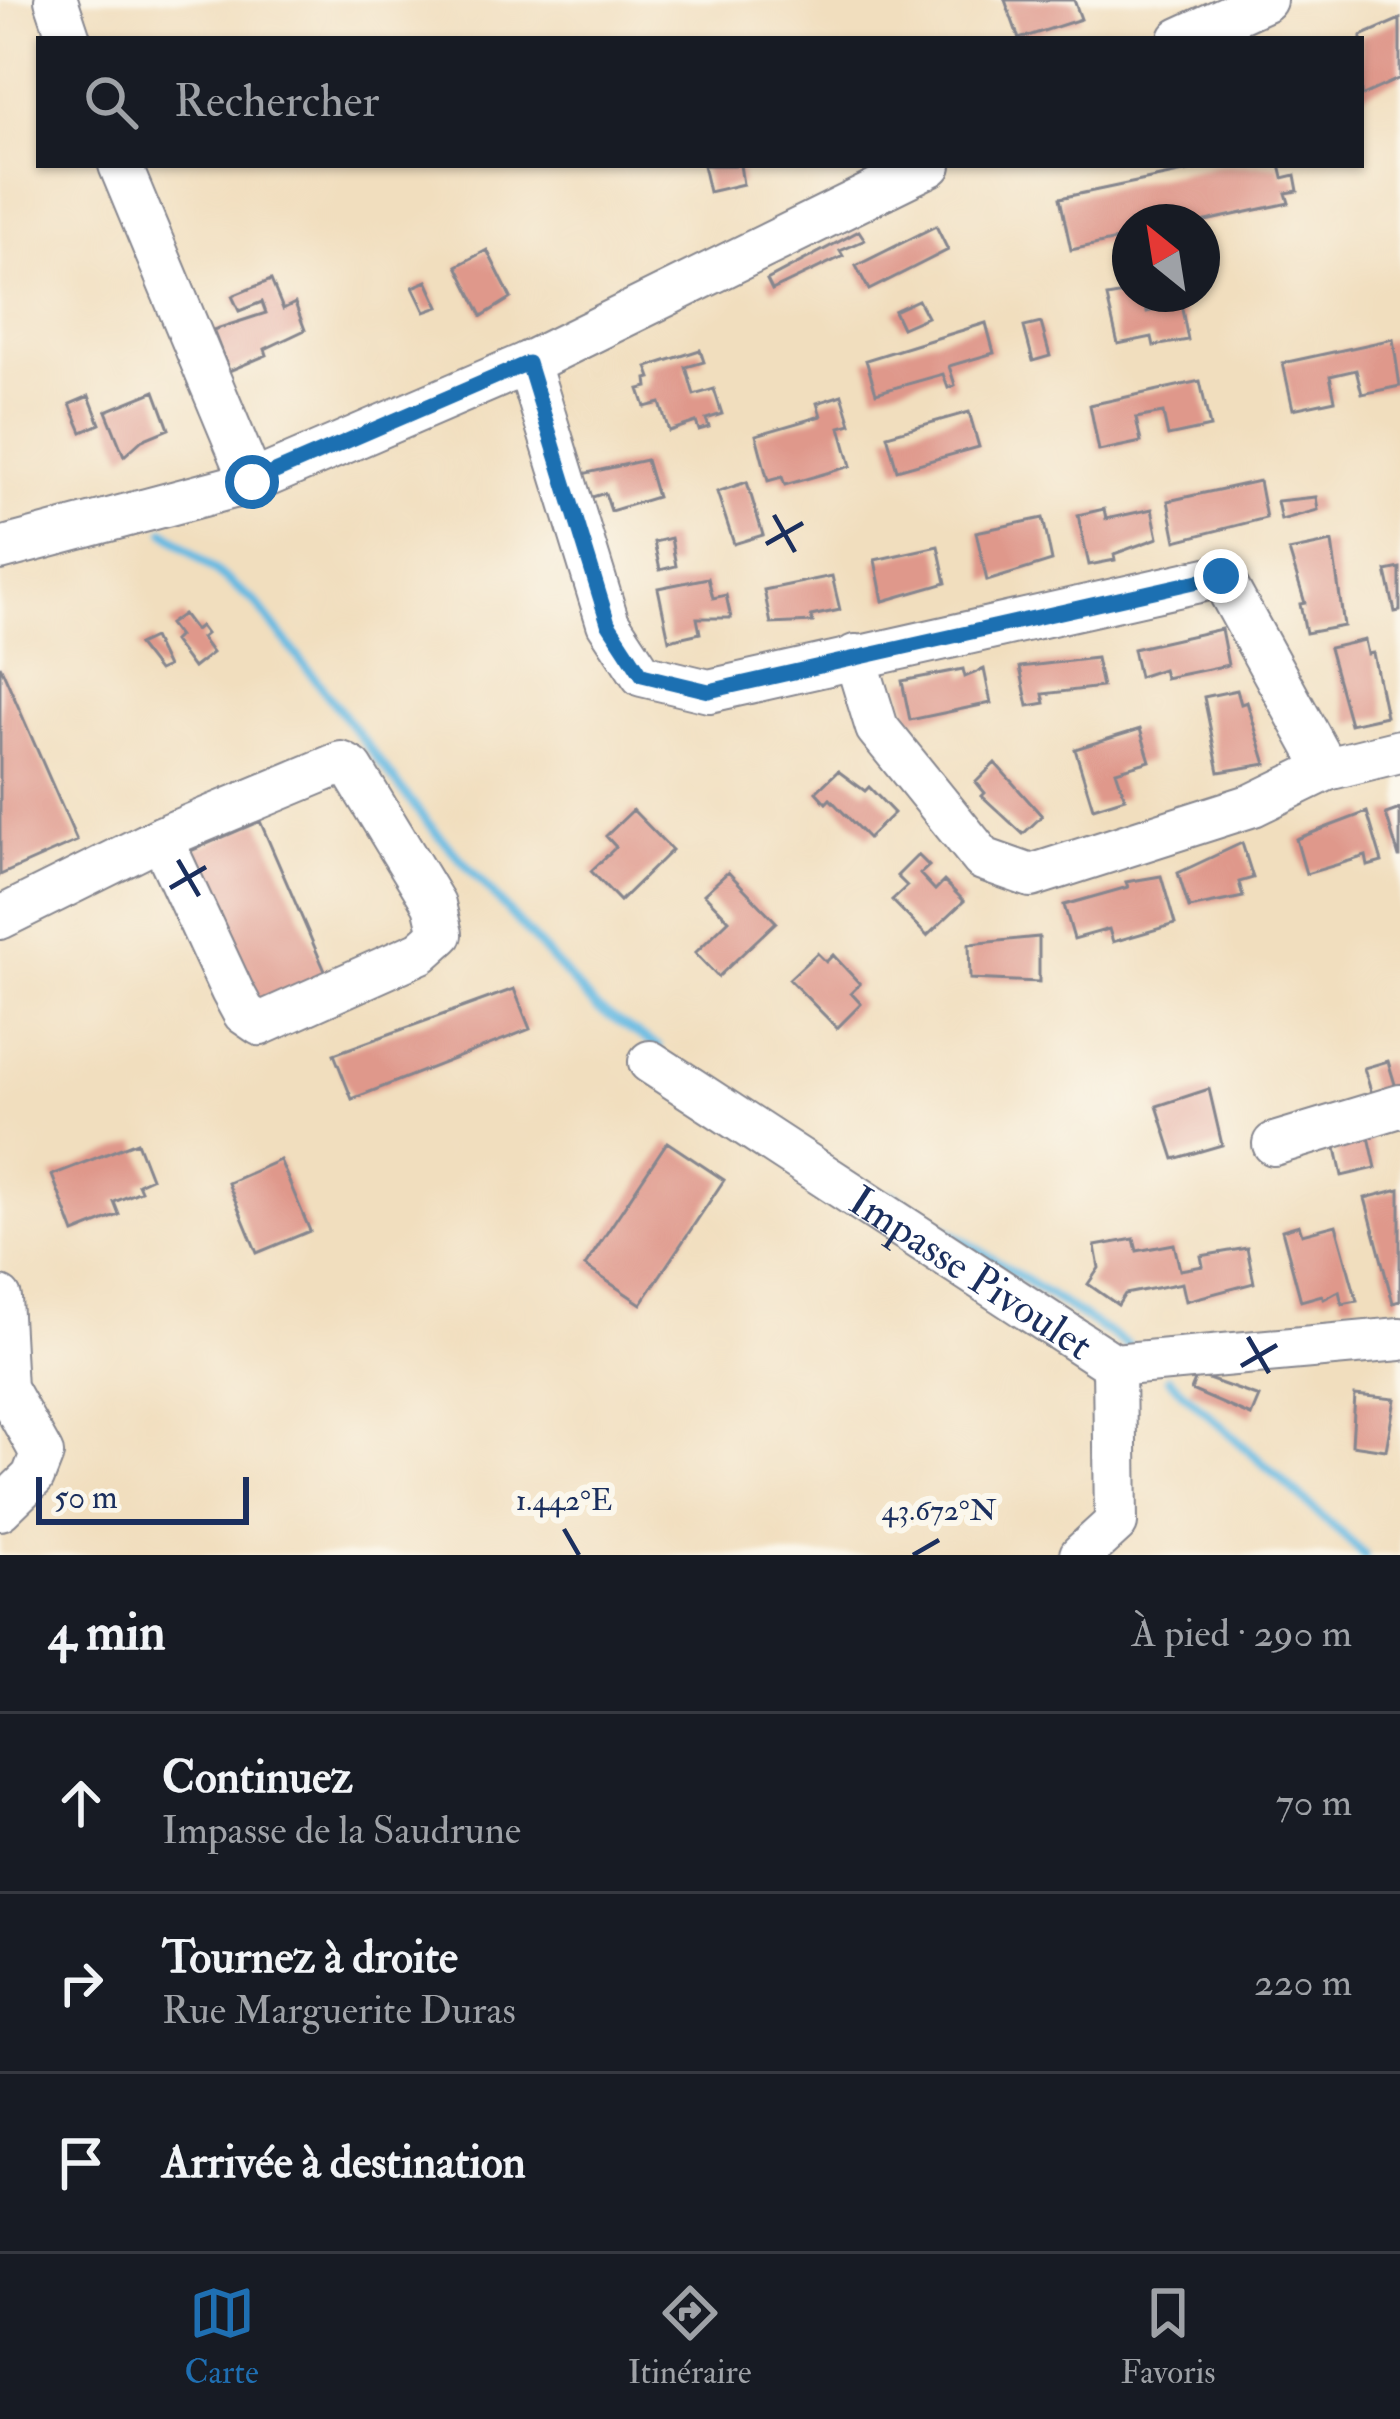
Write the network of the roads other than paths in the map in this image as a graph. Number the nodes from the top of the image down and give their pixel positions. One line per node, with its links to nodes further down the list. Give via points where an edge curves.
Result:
1 (56, 0): 3 (street)
2 (1265, 0): 4 (street)
3 (68, 36)
4 (1187, 36)
5 (120, 168): 8 (street)
6 (924, 168): 7 (street)
7 (528, 363): 8 (street); 10 (street, via 608,623 642,675 709,691)
8 (252, 482): 9 (street)
9 (0, 549)
10 (855, 656): 12 (street, via 1221,576); 12 (street, via 878,728 983,859 1030,876 1252,805)
11 (1400, 751): 12 (street)
12 (1327, 769)
13 (161, 838): 13 (street, via 341,763 434,904 441,934 421,952 260,1024 232,992); 14 (street)
14 (0, 919)
15 (650, 1062): 20 (street, Impasse Pivoulet)
16 (1400, 1106): 17 (street)
17 (1274, 1144)
18 (0, 1298): 21 (street, via 5,1388 42,1454 33,1478)
19 (1400, 1340): 20 (street, Impasse Pivoulet)
20 (1114, 1365): 22 (street, via 1116,1523)
21 (0, 1509)
22 (1081, 1555)

